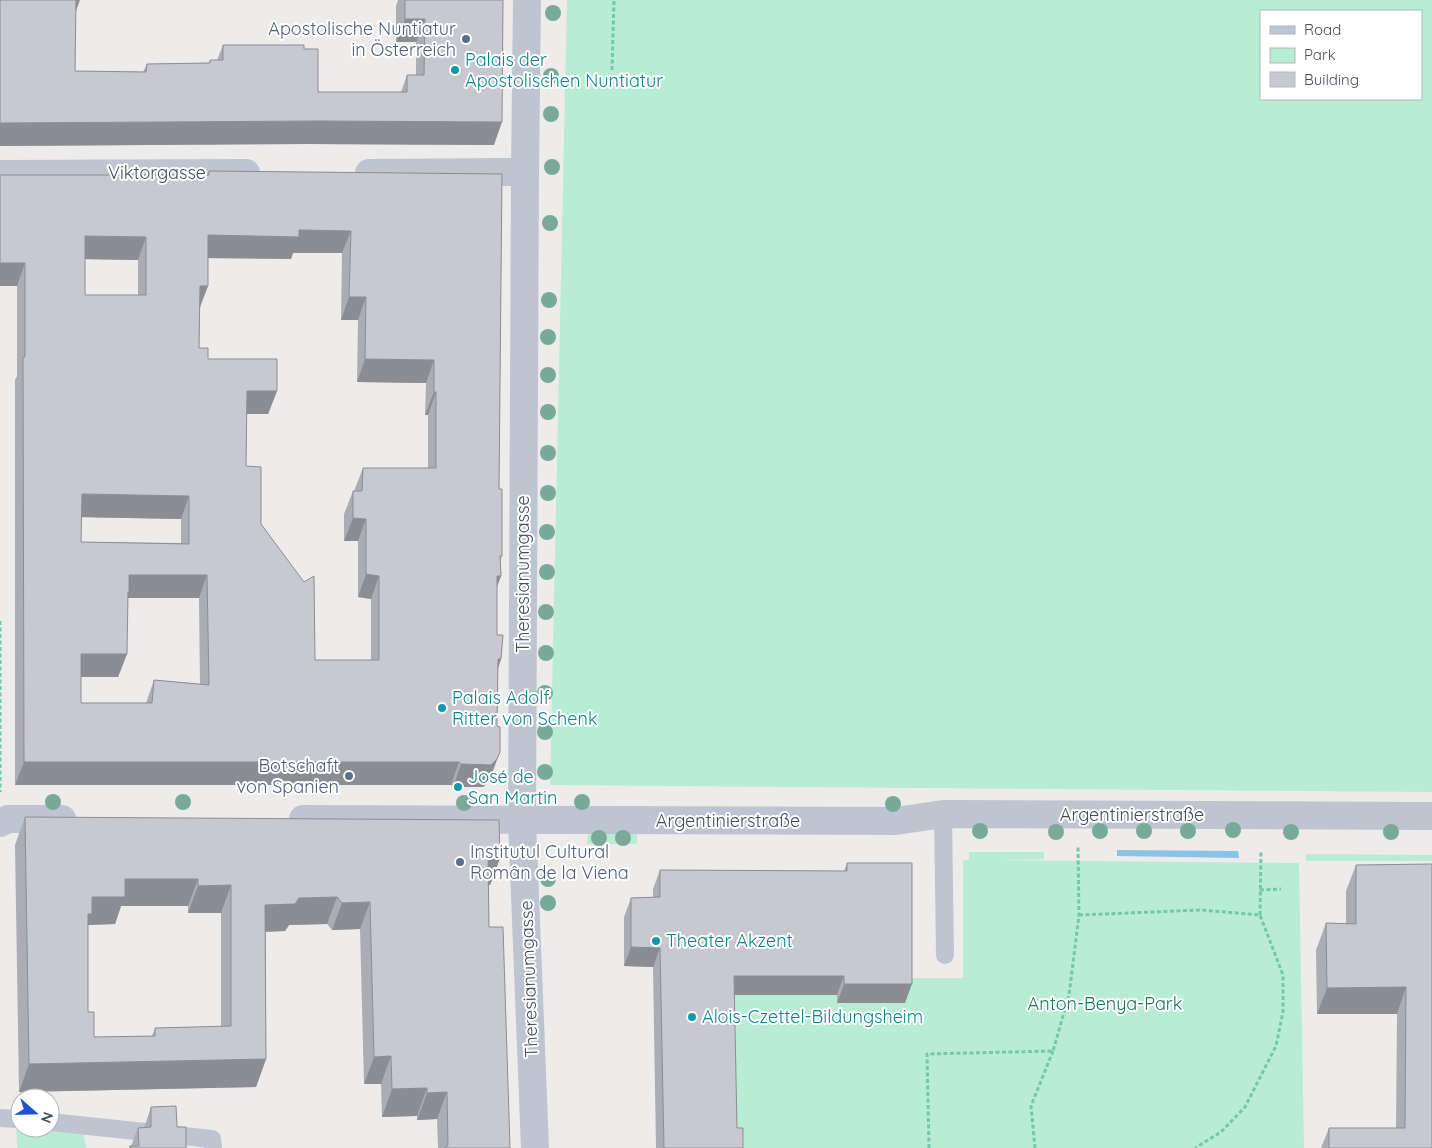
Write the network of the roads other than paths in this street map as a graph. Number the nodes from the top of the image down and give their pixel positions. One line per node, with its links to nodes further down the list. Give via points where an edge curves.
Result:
1 (527, 0): 2 (street, Theresianumgasse)
2 (525, 172): 4 (street); 10 (street, Theresianumgasse)
3 (269, 173): 5 (street, Viktorgasse)
4 (349, 173)
5 (0, 174)
6 (942, 814): 7 (street, Argentinierstraße); 10 (street, Argentinierstraße, via 896,821); 12 (lane)
7 (1432, 816)
8 (82, 819): 11 (street)
9 (279, 819): 10 (street, Argentinierstraße)
10 (522, 820): 15 (street, Theresianumgasse)
11 (11, 821)
12 (945, 955)
13 (60, 1123): 14 (lane, via 212,1139)
14 (213, 1148)
15 (535, 1148)

